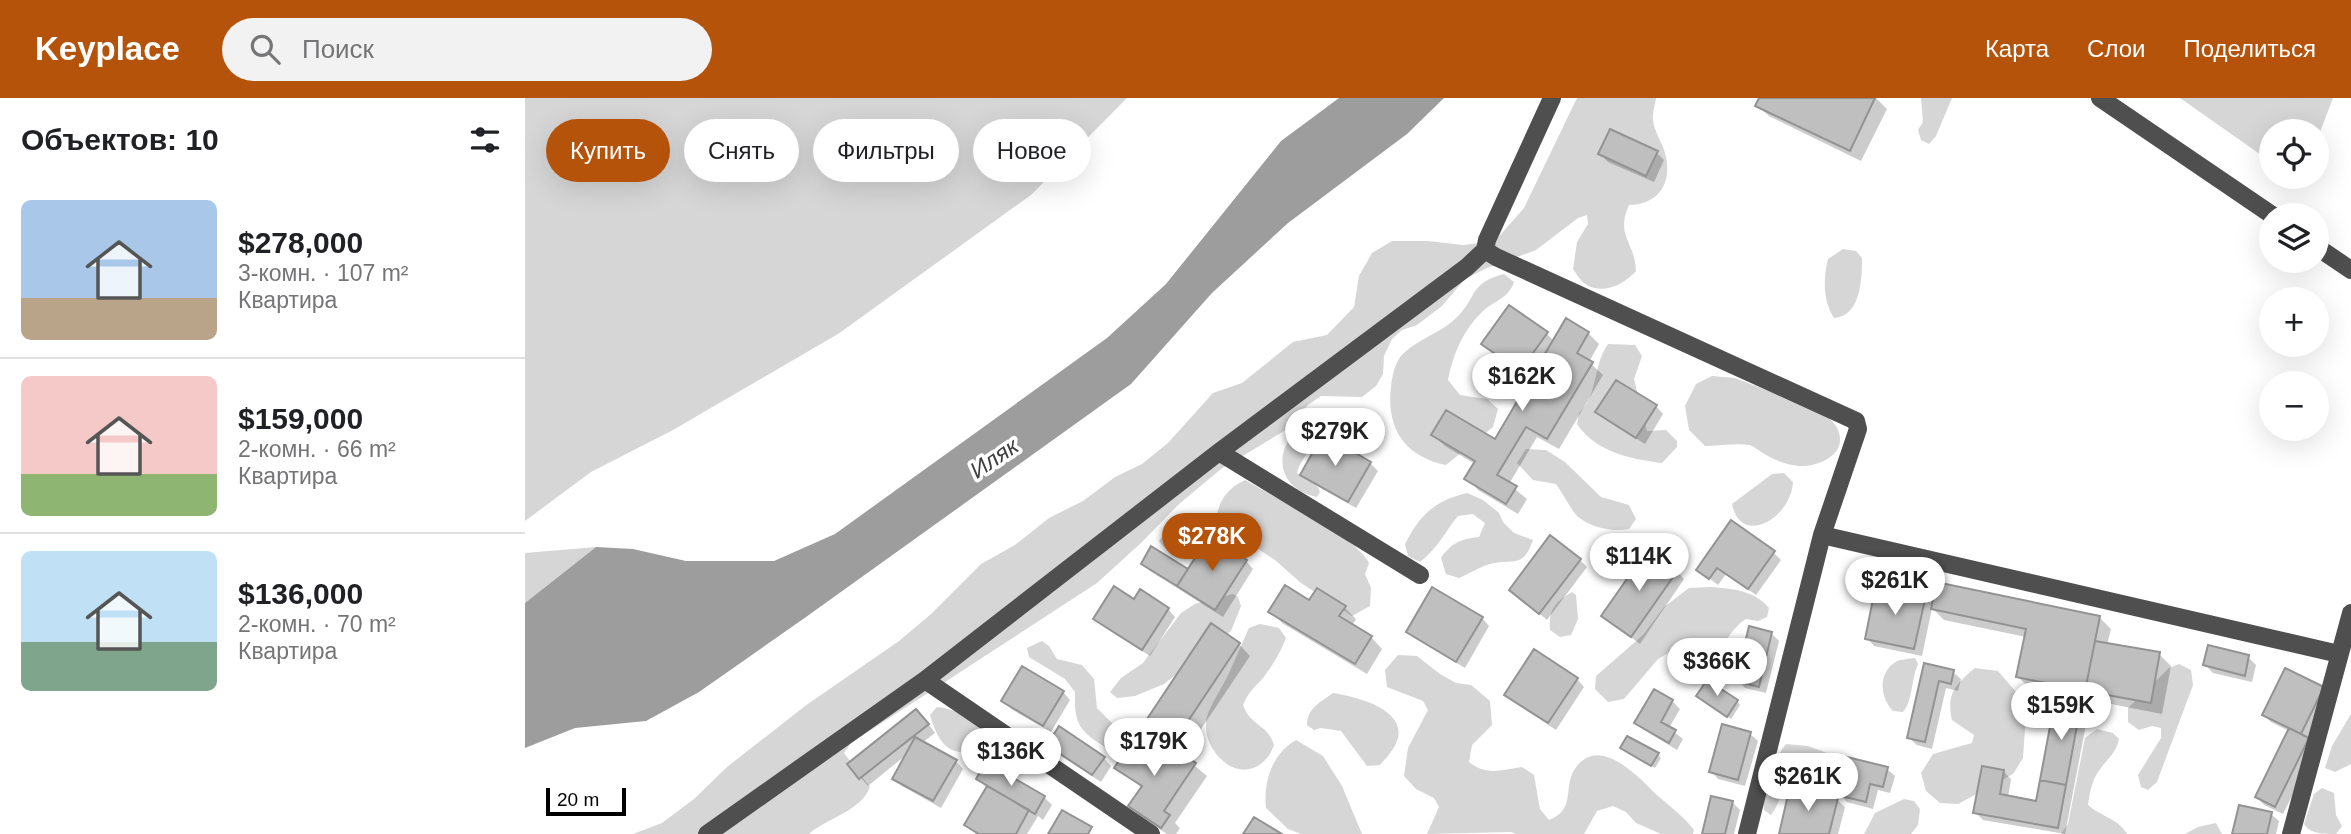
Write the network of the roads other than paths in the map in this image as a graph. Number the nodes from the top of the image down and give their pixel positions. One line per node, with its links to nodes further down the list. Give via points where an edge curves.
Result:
1 (1552, 98): 4 (street)
2 (2100, 98): 3 (street)
3 (2259, 207)
4 (1485, 250): 7 (street); 8 (street, via 1856,421 1858,429)
5 (2329, 255): 6 (street)
6 (2351, 270)
7 (1219, 452): 9 (street); 12 (street)
8 (1822, 535): 11 (street); 15 (street)
9 (1420, 575)
10 (2351, 613): 11 (street)
11 (2339, 654): 16 (street)
12 (925, 680): 13 (street); 14 (street)
13 (707, 834)
14 (1151, 834)
15 (1747, 834)
16 (2291, 834)

